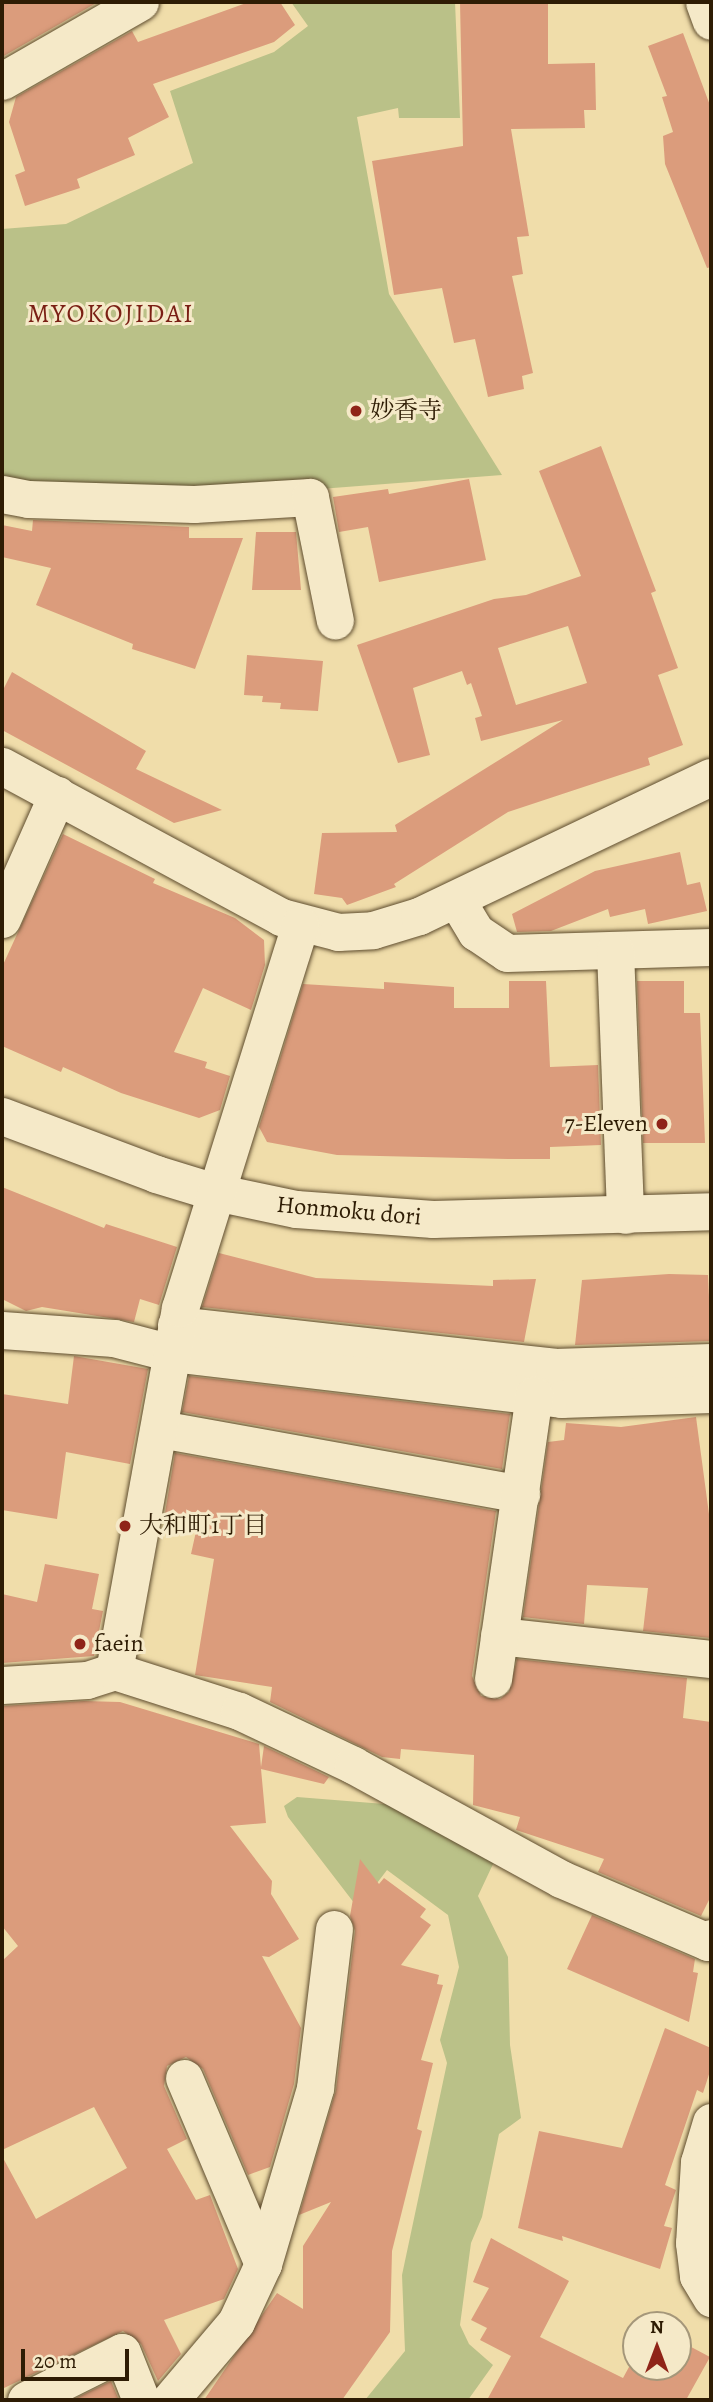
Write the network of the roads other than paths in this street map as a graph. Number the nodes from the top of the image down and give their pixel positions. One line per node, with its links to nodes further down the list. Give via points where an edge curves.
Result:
1 (140, 2): 4 (street)
2 (704, 2): 3 (street)
3 (711, 21)
4 (2, 81)
5 (2, 494): 6 (street, via 28,499 194,504 310,497)
6 (335, 621)
7 (2, 766): 9 (street)
8 (711, 777): 10 (street)
9 (57, 795): 11 (street); 12 (street)
10 (456, 899): 12 (street, via 373,930 338,932); 14 (street, via 476,932 507,953)
11 (2, 919)
12 (300, 924): 16 (street)
13 (711, 947): 14 (street)
14 (615, 951): 18 (street)
15 (2, 1116): 16 (street, Honmoku dori, via 91,1153)
16 (215, 1192): 18 (street, Honmoku dori, via 296,1209 363,1216); 20 (street)
17 (711, 1212): 18 (street, Honmoku dori)
18 (625, 1215)
19 (2, 1330): 20 (street)
20 (174, 1339): 21 (street, via 554,1367); 23 (street); 24 (street)
21 (711, 1362)
22 (711, 1394): 23 (street, via 593,1399)
23 (534, 1395): 25 (street)
24 (160, 1429): 25 (street); 28 (street)
25 (521, 1494): 26 (street)
26 (499, 1636): 27 (street); 29 (street)
27 (711, 1659)
28 (114, 1671): 30 (street, via 87,1680); 32 (street, via 267,1721 523,1860)
29 (493, 1679)
30 (2, 1685)
31 (334, 1928): 35 (street, via 315,2088)
32 (710, 1944)
33 (184, 2078): 35 (street)
34 (711, 2122): 36 (street, via 699,2162 694,2243 698,2276)
35 (263, 2264): 39 (street, via 236,2322)
36 (711, 2298)
37 (26, 2400): 38 (street, via 122,2352)
38 (141, 2400)
39 (170, 2400)

